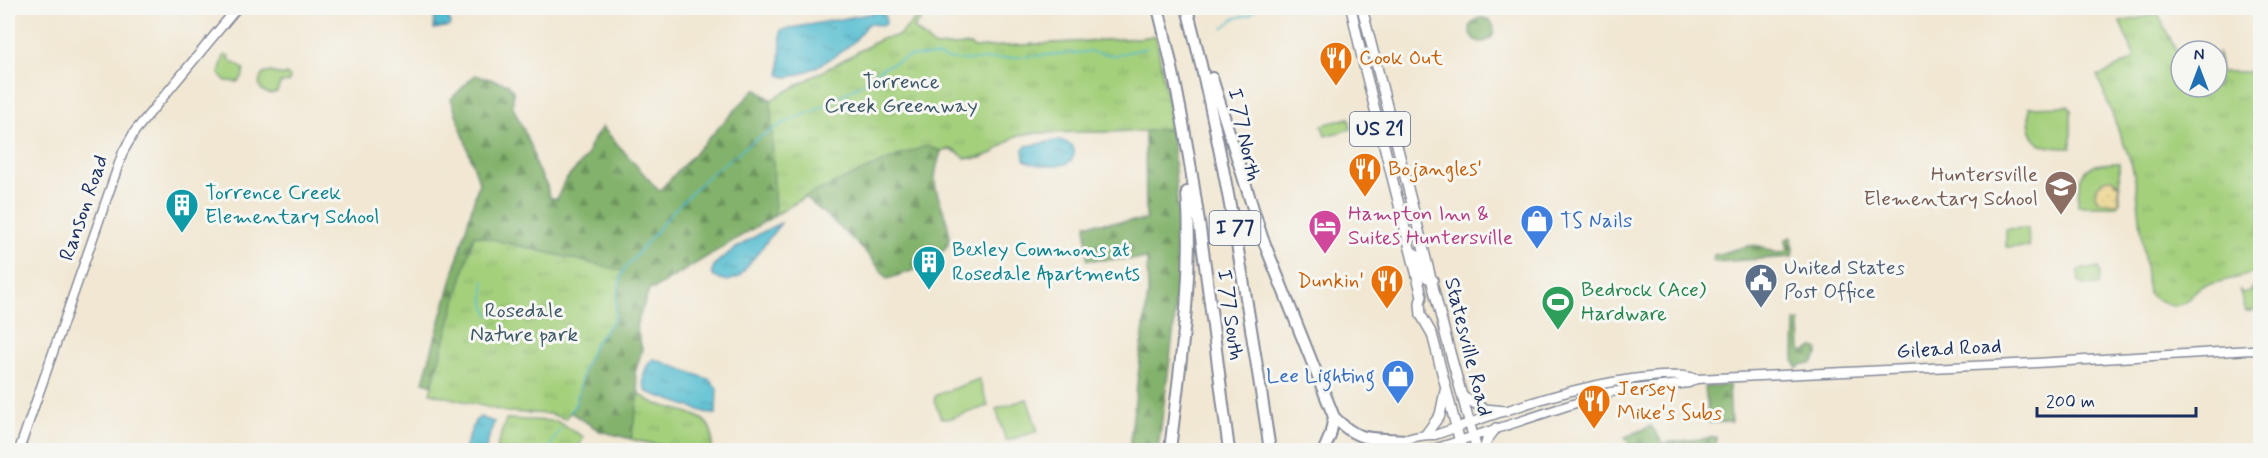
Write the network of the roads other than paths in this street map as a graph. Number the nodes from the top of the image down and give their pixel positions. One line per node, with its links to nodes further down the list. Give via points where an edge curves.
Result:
1 (237, 8): 31 (main road, Ranson Road, via 135,131 123,152)
2 (1158, 8): 9 (highway, I 77 South / I 77)
3 (1165, 8): 34 (highway, I 77, via 1200,183)
4 (1187, 8): 35 (highway, I 77, via 1231,203)
5 (1194, 8): 8 (highway, I 77 North / I 77)
6 (1351, 8): 10 (main road, Statesville Road / US 21)
7 (1362, 8): 11 (main road, Statesville Road / US 21)
8 (1212, 78): 22 (highway, via 1262,237); 36 (highway, I 77 North / I 77, via 1243,230)
9 (1180, 108): 32 (highway, via 1189,252 1186,315); 33 (highway, I 77 South / I 77)
10 (1411, 251): 11 (main road, via 1419,256 1426,277); 12 (main road, Statesville Road / US 21)
11 (1433, 280): 13 (main road, Statesville Road / US 21)
12 (1422, 296): 13 (main road, via 1431,295); 17 (main road, Statesville Road / US 21, via 1421,315 1432,334)
13 (1441, 314): 18 (main road, Statesville Road / US 21)
14 (2259, 351): 15 (main road, Gilead Road)
15 (1696, 379): 16 (main road, Gilead Road, via 1688,375 1662,376); 20 (main road, Gilead Road, via 1610,392)
16 (1600, 384): 19 (main road, Gilead Road); 20 (main road, via 1596,390 1560,402)
17 (1446, 389): 25 (main road, Statesville Road / US 21); 27 (main road, via 1440,415)
18 (1462, 396): 21 (main road, via 1484,410); 24 (main road, Statesville Road / US 21)
19 (1552, 397): 21 (main road, Gilead Road); 23 (main road, via 1549,405 1514,417)
20 (1557, 408): 23 (main road, Gilead Road)
21 (1506, 411): 24 (main road, Gilead Road)
22 (1334, 417): 29 (highway, via 1358,436); 37 (highway)
23 (1512, 423): 26 (main road, Gilead Road)
24 (1469, 424): 25 (main road, Gilead Road); 28 (main road, Statesville Road / US 21)
25 (1456, 428): 27 (main road, Gilead Road); 30 (main road, Statesville Road / US 21)
26 (1496, 428): 28 (main road, Gilead Road); 42 (main road, via 1486,440)
27 (1426, 434): 29 (main road, Gilead Road)
28 (1473, 436): 30 (main road, Gilead Road); 41 (main road, Statesville Road / US 21)
29 (1406, 440): 38 (main road, Gilead Road)
30 (1459, 440): 39 (main road, Gilead Road); 40 (main road, Statesville Road / US 21)
31 (20, 450)
32 (1170, 450)
33 (1229, 450)
34 (1236, 450)
35 (1270, 450)
36 (1276, 450)
37 (1324, 450)
38 (1382, 450)
39 (1431, 450)
40 (1462, 450)
41 (1477, 450)
42 (1484, 450)

